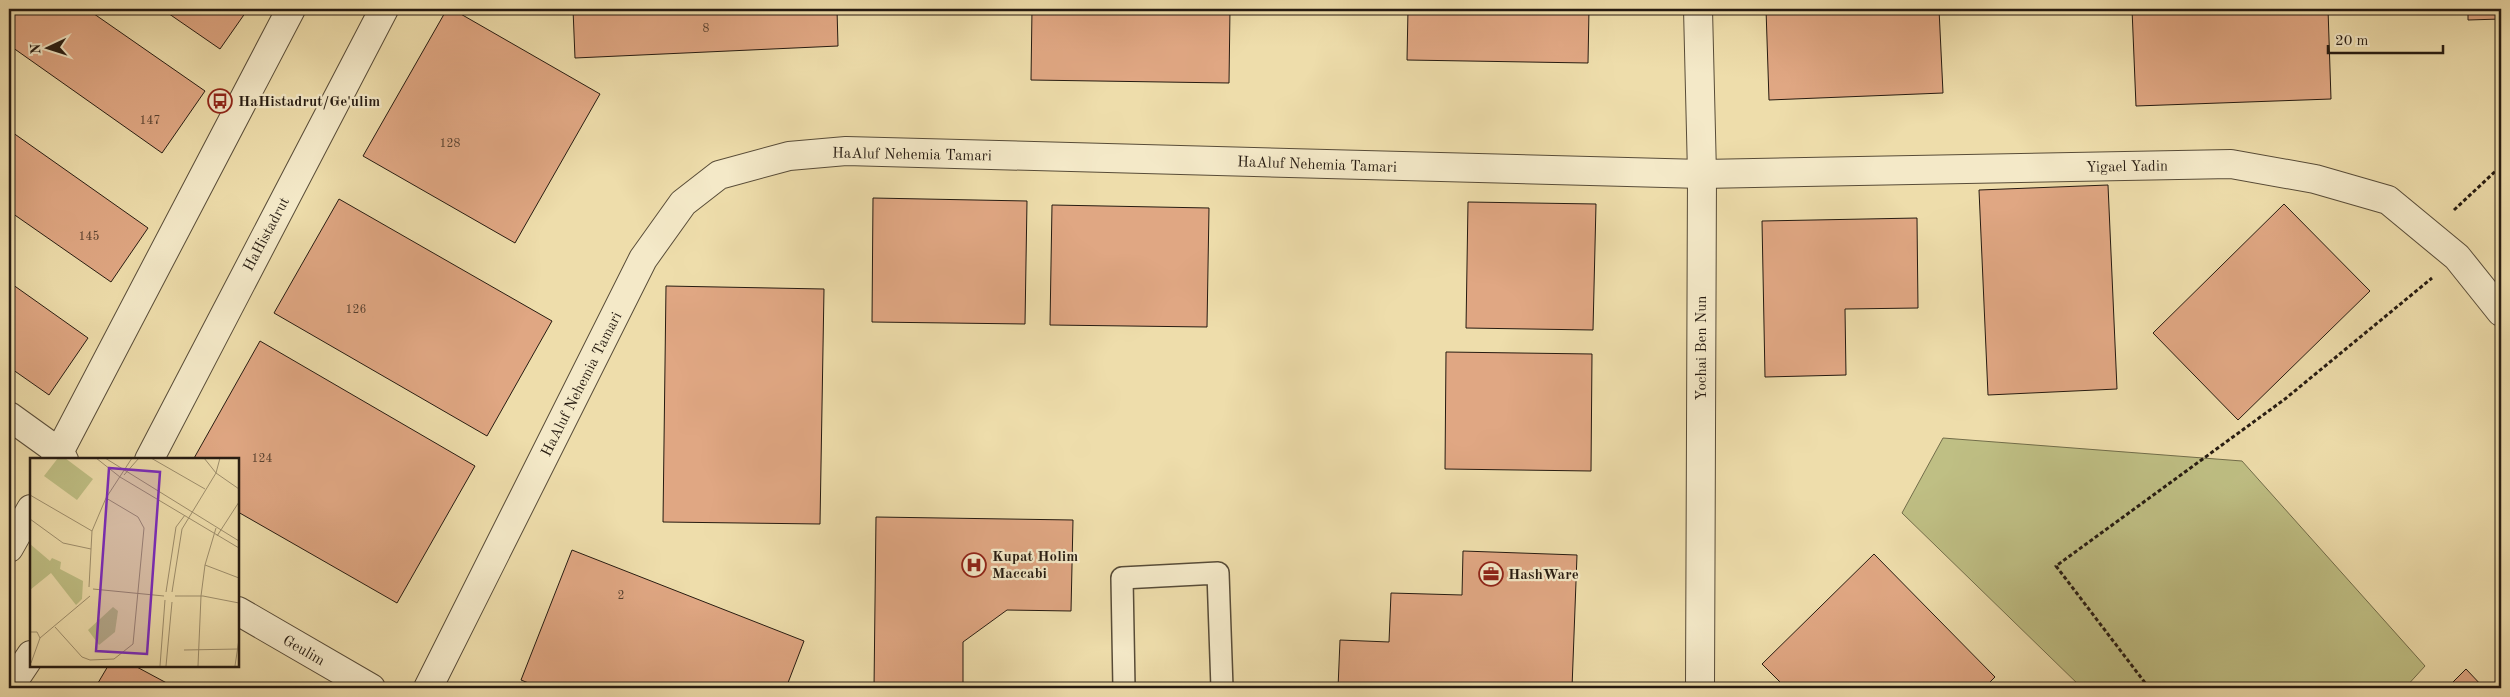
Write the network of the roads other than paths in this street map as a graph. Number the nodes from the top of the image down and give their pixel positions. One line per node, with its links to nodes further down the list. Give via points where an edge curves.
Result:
1 (290, 9): 7 (street)
2 (384, 9): 8 (street, HaHistadrut)
3 (1698, 9): 4 (street, Yochai Ben Nun)
4 (1702, 174): 5 (street, Yigael Yadin, via 2231,164 2315,179 2388,200 2457,257); 13 (street, HaAluf Nehemia Tamari, via 846,151 789,156 719,176 683,204 644,259); 16 (street, Yochai Ben Nun)
5 (2501, 312)
6 (9, 416): 7 (street)
7 (59, 457)
8 (150, 458)
9 (239, 612): 12 (street, Geulim)
10 (30, 656): 11 (street)
11 (9, 688)
12 (371, 688)
13 (428, 688)
14 (1124, 688): 15 (lane, via 1122,578 1218,573)
15 (1222, 688)
16 (1700, 688)

